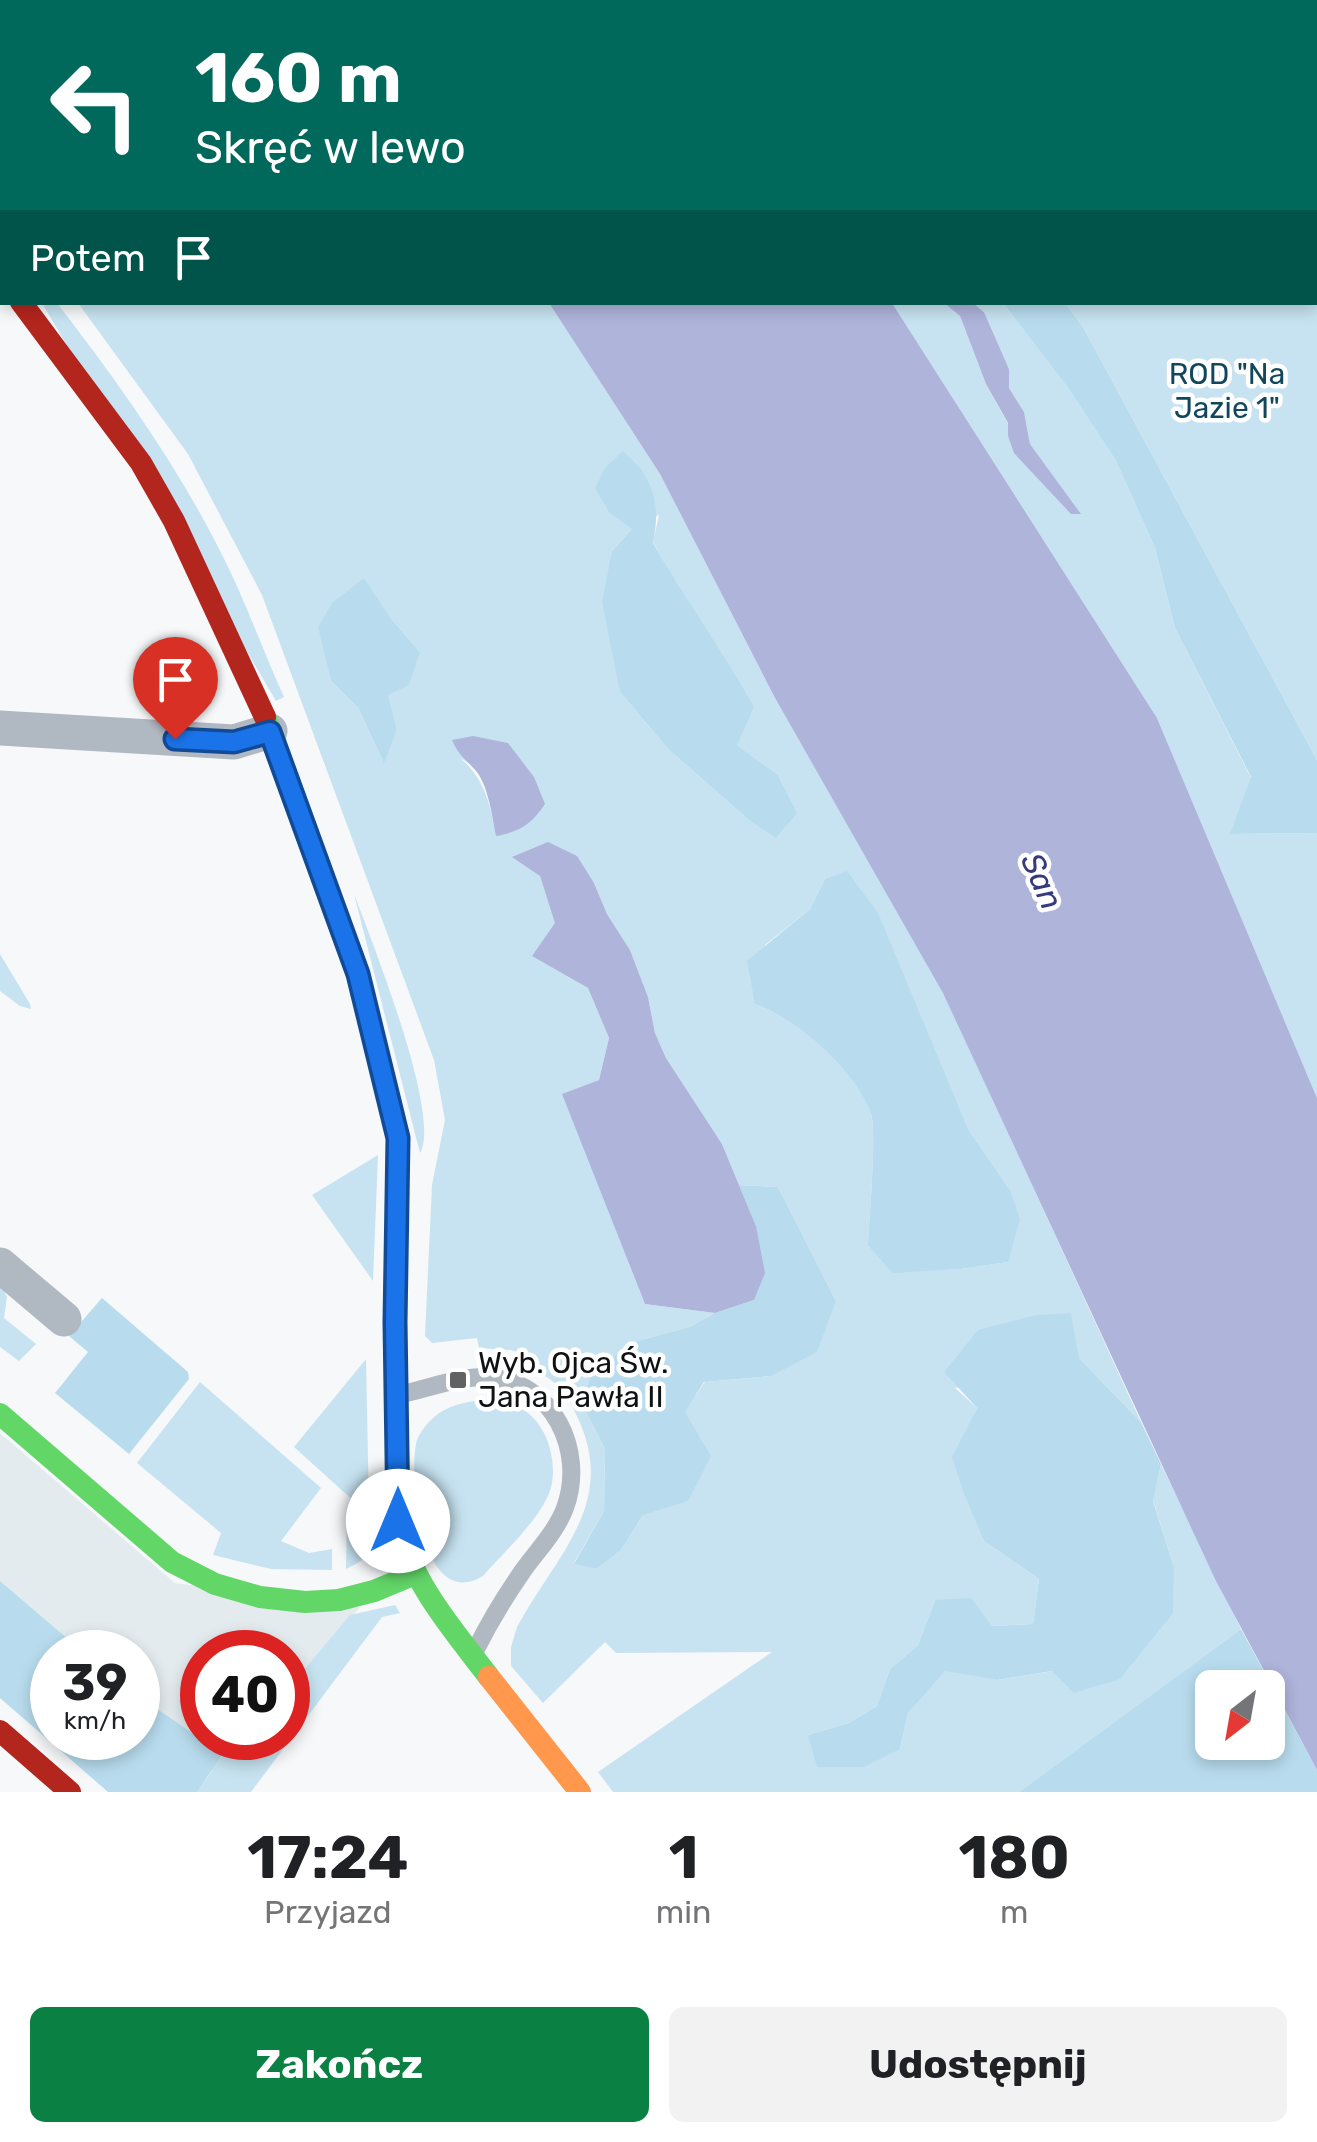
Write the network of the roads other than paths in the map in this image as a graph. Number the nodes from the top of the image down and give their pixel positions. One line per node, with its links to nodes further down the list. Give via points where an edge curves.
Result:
1 (23, 305): 3 (street, via 141,463 218,612)
2 (0, 728): 3 (street, via 234,742)
3 (270, 732): 6 (street, via 358,974 398,1138)
4 (0, 1265): 5 (street)
5 (64, 1319)
6 (398, 1395): 8 (street, via 398,1521); 9 (lane, via 499,1378 546,1402 568,1441 565,1510 498,1606)
7 (0, 1414): 8 (street, via 172,1562 216,1584 305,1602 356,1595)
8 (415, 1574): 9 (street)
9 (473, 1656): 12 (street)
10 (0, 1731): 11 (street)
11 (70, 1792)
12 (580, 1792)

